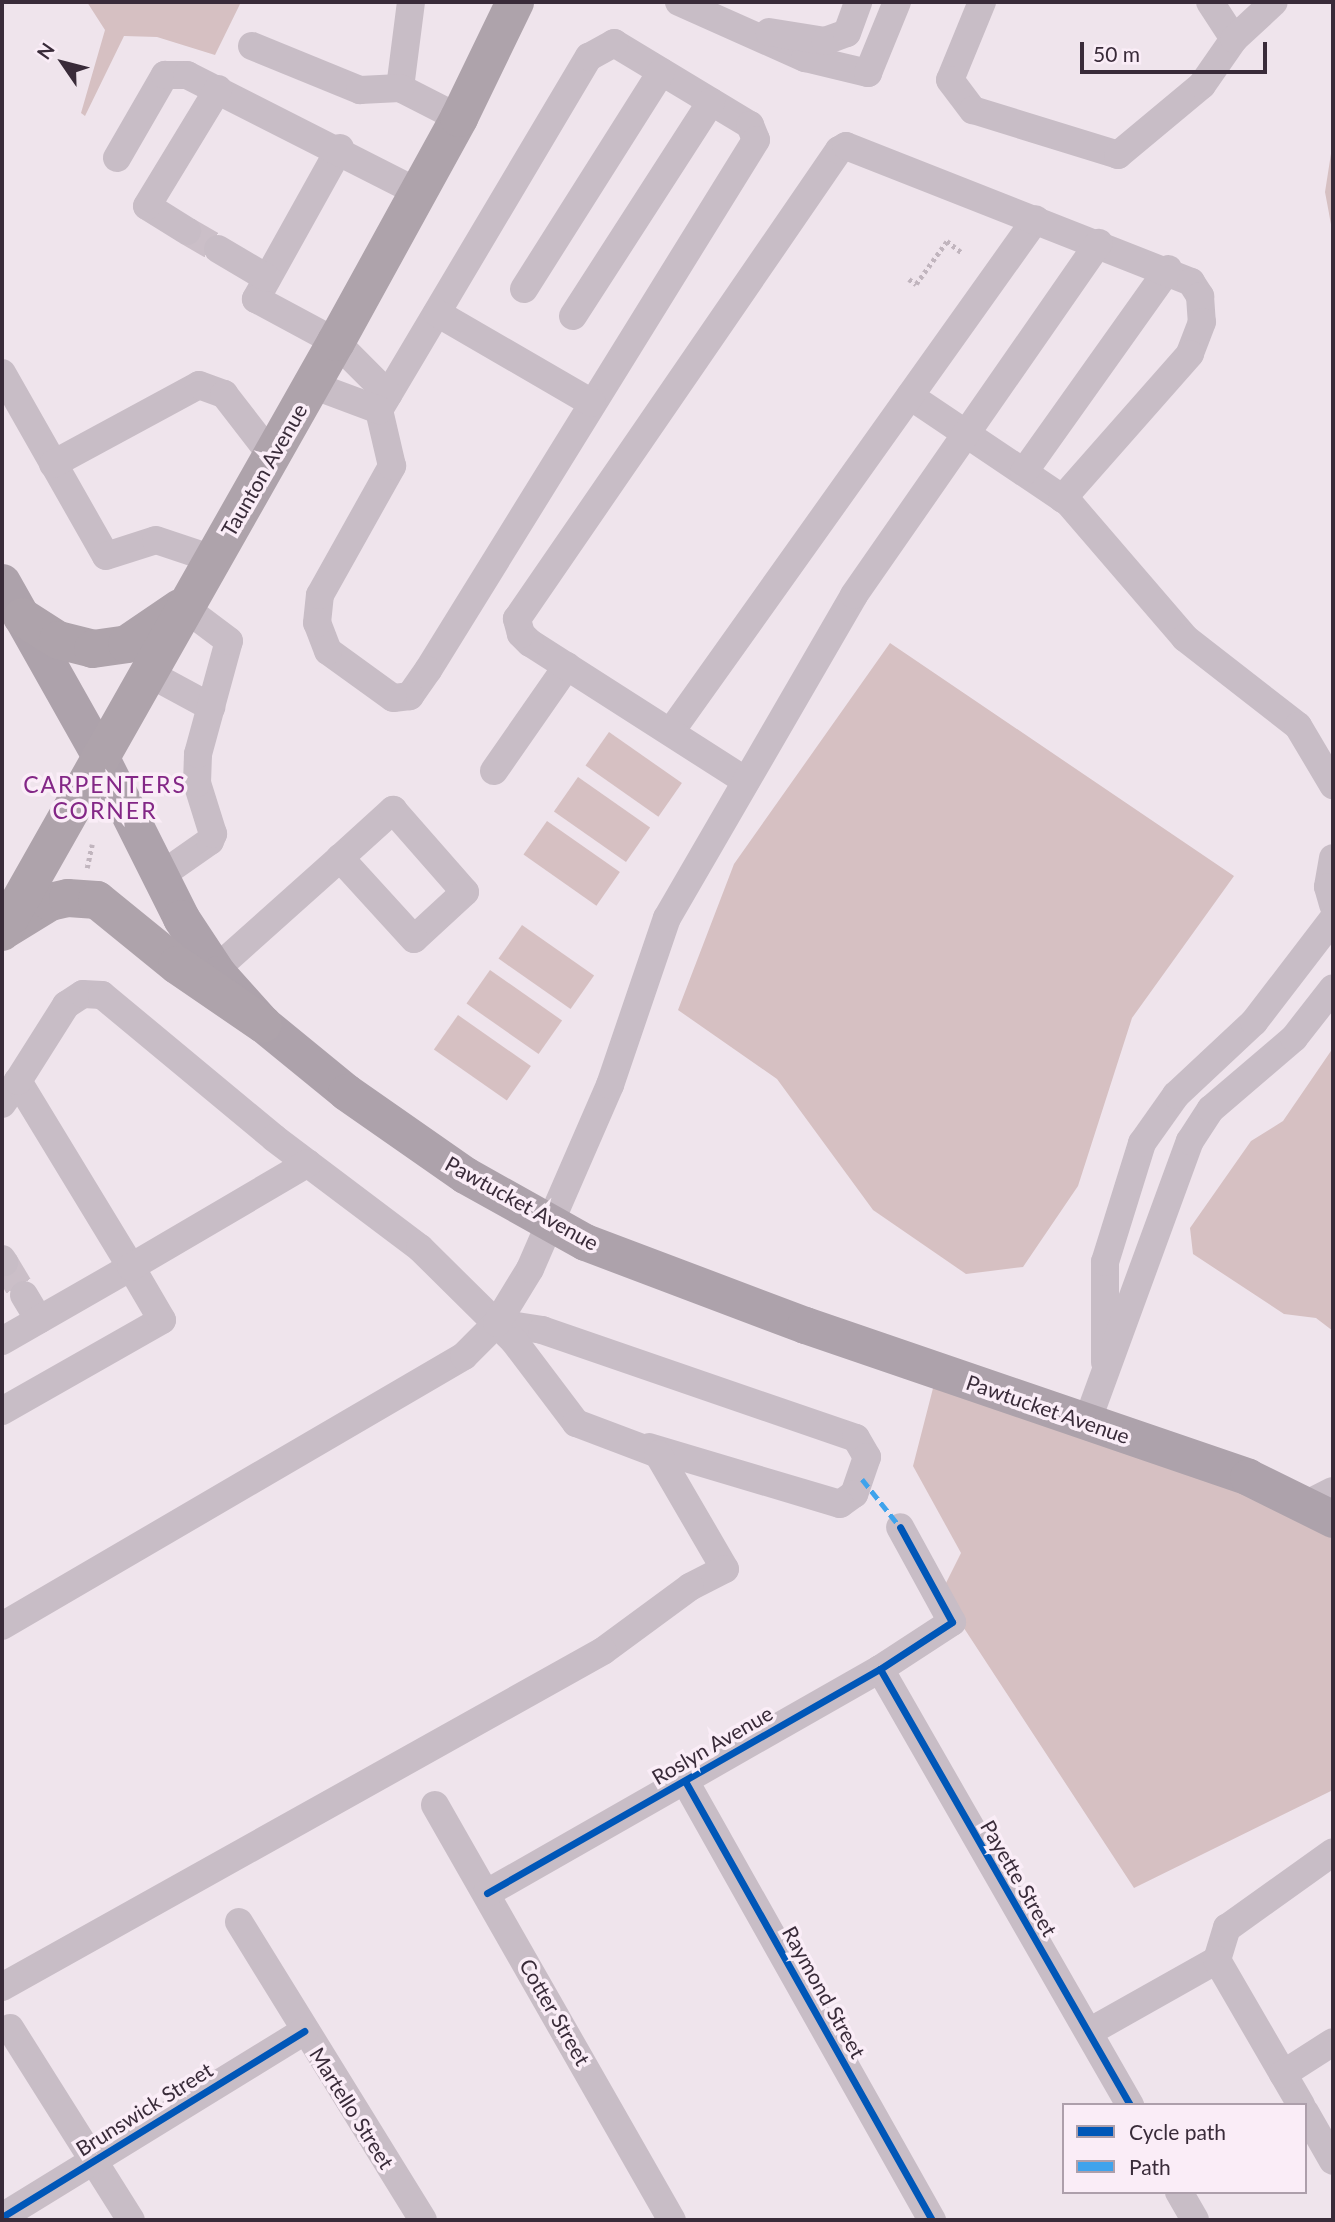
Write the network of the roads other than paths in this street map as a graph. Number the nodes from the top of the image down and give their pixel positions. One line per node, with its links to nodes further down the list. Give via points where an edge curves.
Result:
1 (411, 2): 13 (street)
2 (515, 2): 16 (highway, Taunton Avenue)
3 (679, 2): 9 (street)
4 (858, 2): 9 (street, via 847,33 825,41 774,30)
5 (897, 2): 9 (street, via 868,73 805,58)
6 (982, 2): 10 (street, via 950,80 973,110 1118,155 1202,85)
7 (1210, 2): 10 (street)
8 (1274, 2): 10 (street)
9 (756, 37)
10 (1234, 39)
11 (252, 46): 13 (street, via 360,90)
12 (661, 72): 15 (street); 26 (street); 27 (street, via 614,43 589,57)
13 (400, 88): 16 (street)
14 (218, 89): 17 (street); 18 (street, via 187,75 165,75); 21 (street, via 147,206)
15 (711, 102): 28 (street); 34 (street, via 750,125 756,140)
16 (458, 118): 19 (highway, Taunton Avenue)
17 (340, 148): 19 (street); 25 (street)
18 (117, 158)
19 (418, 192): 29 (highway, Taunton Avenue)
20 (1036, 219): 22 (street); 32 (street); 44 (street, via 846,146 839,150 517,619 521,634)
21 (187, 231)
22 (1099, 243): 24 (street); 35 (street)
23 (218, 249): 25 (street)
24 (1168, 269): 38 (street); 39 (street, via 1191,282 1200,296 1202,323 1190,354)
25 (262, 288): 29 (street)
26 (524, 289)
27 (437, 313): 33 (street); 34 (street)
28 (573, 316)
29 (336, 342): 31 (highway, Taunton Avenue); 33 (street)
30 (4, 384): 37 (street)
31 (312, 386): 33 (street); 36 (highway, Taunton Avenue)
32 (910, 396): 35 (street); 47 (street)
33 (383, 402): 34 (street, via 392,466 320,595 317,623 328,651 393,698 410,695 428,670)
34 (592, 403)
35 (966, 431): 38 (street); 50 (street, via 854,595)
36 (272, 456): 37 (street, via 224,394 200,385); 40 (highway, Taunton Avenue)
37 (54, 464): 40 (street, via 106,556 156,540)
38 (1024, 472): 39 (street)
39 (1062, 499): 51 (street, via 1185,638 1298,726)
40 (213, 559): 42 (highway, Taunton Avenue)
41 (2, 582): 43 (main road, Pawtucket Avenue)
42 (189, 600): 43 (highway, via 147,633 108,647 58,640); 45 (highway, Taunton Avenue); 46 (street, via 229,640)
43 (22, 617): 48 (main road, Pawtucket Avenue)
44 (567, 666): 47 (street); 49 (street)
45 (148, 673): 46 (street); 48 (highway, Taunton Avenue)
46 (212, 707): 54 (street, via 198,754 197,783 213,834 210,841)
47 (672, 730): 50 (street)
48 (101, 758): 54 (main road, Pawtucket Avenue); 57 (highway, Taunton Avenue)
49 (494, 771)
50 (747, 781): 64 (street, via 667,918 610,1085)
51 (1333, 785)
52 (340, 858): 52 (street, via 393,810 465,892 414,939); 58 (street)
53 (1333, 858): 55 (street, via 1328,887)
54 (160, 876): 58 (main road, Pawtucket Avenue, via 181,918)
55 (1333, 905)
56 (1333, 919): 70 (street, via 1254,1022 1176,1096 1142,1143 1105,1262)
57 (2, 932): 60 (highway, via 50,902 97,900 177,965)
58 (216, 969): 60 (main road, Pawtucket Avenue)
59 (1331, 996): 70 (street, via 1294,1038 1211,1109 1190,1141)
60 (263, 1024): 64 (main road, Pawtucket Avenue, via 326,1076 454,1168)
61 (18, 1081): 62 (street); 63 (street, via 66,1005 83,994 102,995); 65 (street)
62 (2, 1104)
63 (308, 1163): 65 (street); 68 (street, via 420,1248)
64 (551, 1223): 68 (street); 72 (main road, Pawtucket Avenue, via 585,1242 805,1325)
65 (131, 1267): 67 (street); 71 (street, via 162,1320)
66 (24, 1295): 67 (street)
67 (38, 1320): 69 (street)
68 (497, 1322): 73 (street, via 576,1423); 73 (street, via 542,1330 856,1438 867,1457 854,1494 840,1504); 76 (street, via 464,1356)
69 (2, 1341)
70 (1105, 1362): 72 (street)
71 (2, 1411)
72 (1087, 1422): 74 (main road, Pawtucket Avenue)
73 (648, 1447): 84 (street, via 668,1466 725,1569 690,1587 603,1651)
74 (1324, 1505)
75 (900, 1527): 77 (street, Roslyn Avenue, via 952,1622)
76 (2, 1626)
77 (880, 1669): 78 (street, Roslyn Avenue); 87 (street, Payette Street)
78 (685, 1781): 81 (street, Roslyn Avenue); 100 (street, Raymond Street)
79 (435, 1805): 81 (street, Cotter Street)
80 (1333, 1852): 83 (street, via 1227,1928)
81 (487, 1894): 99 (street, Cotter Street)
82 (239, 1922): 86 (street, Martello Street)
83 (1217, 1959): 87 (street); 89 (street)
84 (2, 1987)
85 (10, 2028): 93 (street)
86 (303, 2031): 93 (street, Brunswick Street); 98 (street, Martello Street)
87 (1089, 2032): 90 (street, Payette Street)
88 (1333, 2042): 89 (street)
89 (1283, 2074): 91 (street)
90 (1129, 2103)
91 (1300, 2103)
92 (1307, 2116): 94 (street)
93 (96, 2160): 96 (street, Brunswick Street); 97 (street)
94 (1333, 2161)
95 (1181, 2194): 101 (street)
96 (2, 2217)
97 (131, 2220)
98 (424, 2220)
99 (672, 2220)
100 (932, 2220)
101 (1195, 2220)

